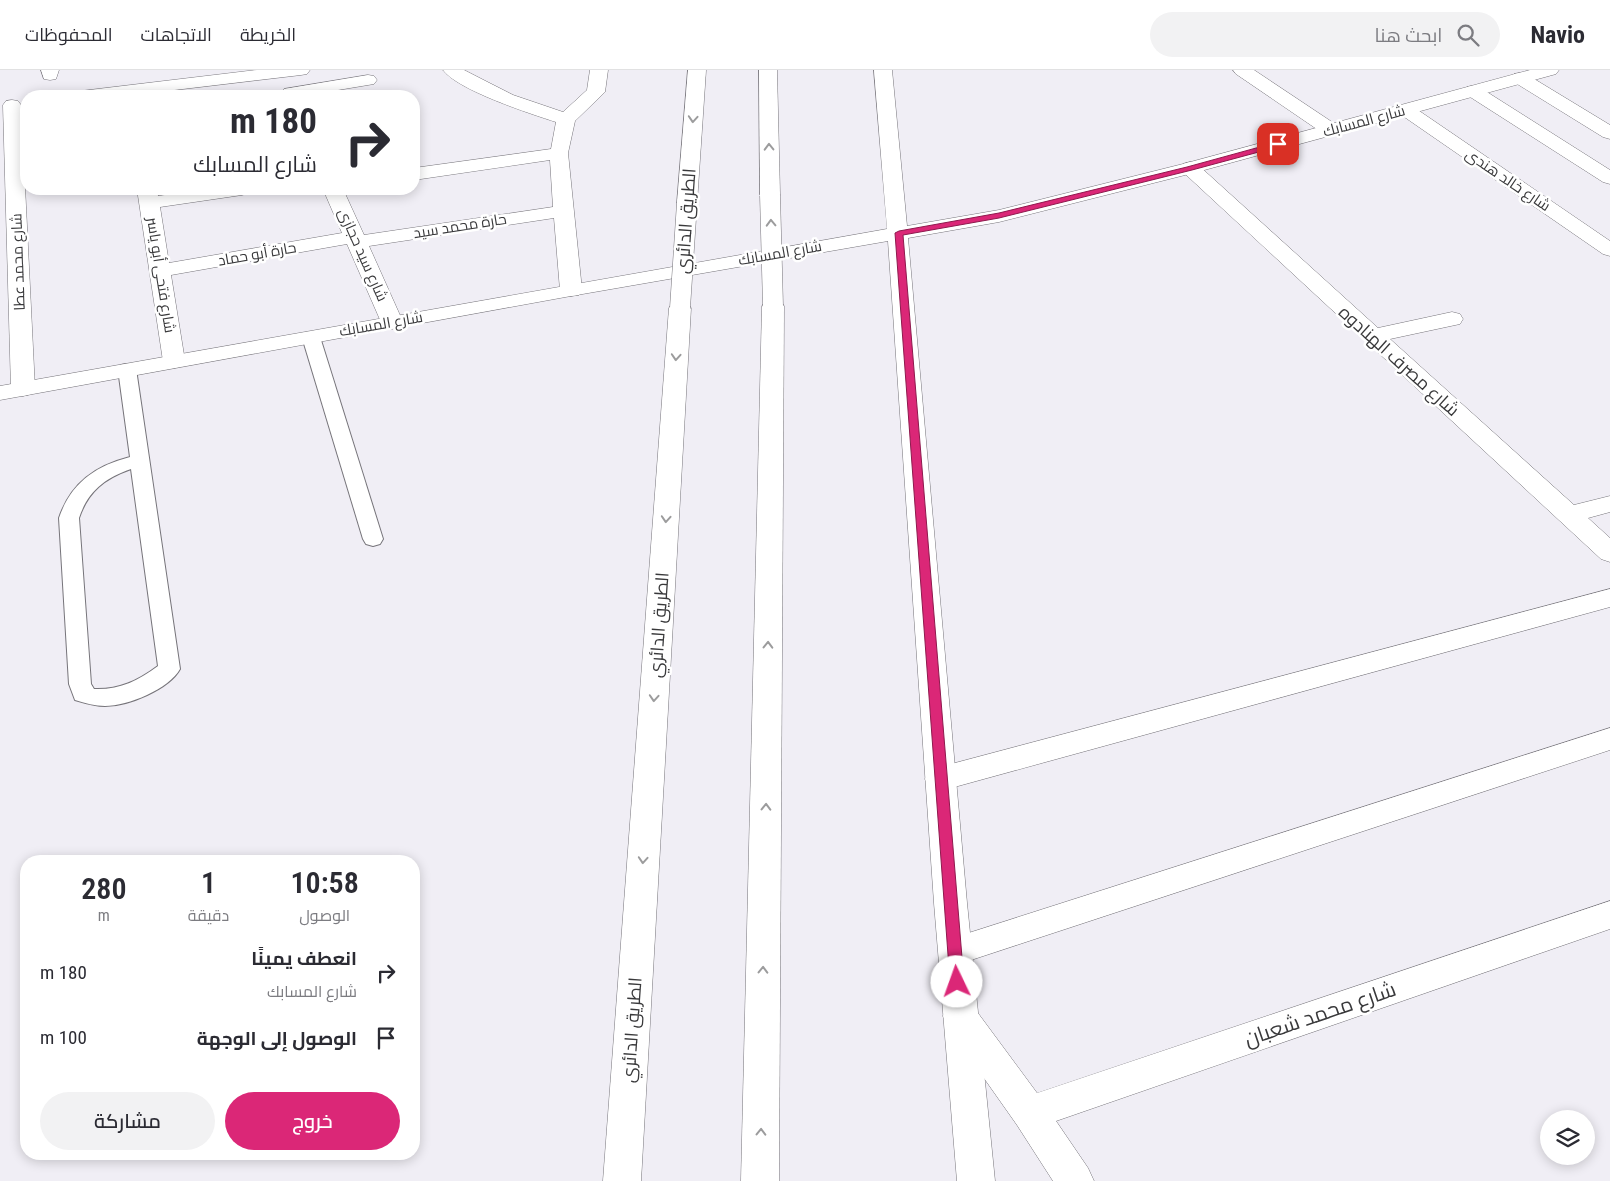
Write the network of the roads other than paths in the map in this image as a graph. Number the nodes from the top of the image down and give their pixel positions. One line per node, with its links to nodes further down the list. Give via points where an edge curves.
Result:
1 (301, 70): 9 (main road)
2 (452, 70): 18 (main road, via 488,92 523,107)
3 (599, 70): 18 (main road, via 596,92)
4 (697, 70): 54 (main road, الطريق الدائري, one-way to 54, bridge)
5 (768, 70): 55 (main road, one-way to 5, bridge, via 774,306)
6 (883, 70): 29 (main road)
7 (1242, 70): 19 (main road)
8 (1549, 70): 10 (main road, شارع المسابك)
9 (280, 72): 12 (main road); 13 (main road)
10 (1520, 78): 15 (main road, شارع المسابك); 20 (main road)
11 (368, 80): 14 (main road)
12 (153, 90)
13 (289, 90)
14 (317, 90)
15 (1473, 91): 17 (main road, شارع المسابك); 24 (main road)
16 (13, 105): 40 (main road, شارع محمد عطا)
17 (1406, 110): 19 (main road, شارع المسابك); 31 (main road, شارع خالد هندى)
18 (566, 119): 21 (main road)
19 (1331, 130): 22 (main road, شارع المسابك)
20 (1610, 133)
21 (559, 152): 23 (main road); 28 (main road)
22 (1190, 168): 29 (main road, شارع المسابك, via 999,216); 36 (main road, شارع مصرف الهنادوه)
23 (420, 173)
24 (1610, 178)
25 (161, 195): 27 (main road)
26 (336, 195): 30 (main road, شارع سيد حجازى)
27 (148, 196): 32 (main road, شارع فتحى أبو ياسر)
28 (564, 210): 30 (main road, حارة محمد سيد); 33 (main road)
29 (899, 233): 33 (main road, شارع المسابك); 49 (main road)
30 (356, 240): 32 (main road, حارة أبو حماد); 35 (main road, شارع سيد حجازى)
31 (1610, 250)
32 (160, 271): 38 (main road, شارع فتحى أبو ياسر)
33 (571, 290): 35 (main road, شارع المسابك)
34 (1452, 319): 36 (main road)
35 (392, 322): 37 (main road, شارع المسابك)
36 (1372, 336): 44 (main road, شارع مصرف الهنادوه)
37 (311, 337): 38 (main road, شارع المسابك); 45 (lane)
38 (174, 361): 39 (main road, شارع المسابك)
39 (127, 370): 40 (main road, شارع المسابك); 42 (lane)
40 (23, 389): 41 (main road, شارع المسابك)
41 (0, 393)
42 (140, 461): 42 (lane, via 94,478 72,505 69,518 80,684 83,694 94,698 104,699 134,691 169,669)
43 (1610, 504): 44 (main road)
44 (1569, 515): 46 (main road, شارع مصرف الهنادوه)
45 (373, 539)
46 (1610, 552)
47 (1610, 598): 49 (main road)
48 (1610, 739): 51 (main road)
49 (940, 779): 51 (main road)
50 (1610, 915): 53 (main road, شارع محمد شعبان)
51 (956, 951): 52 (main road)
52 (959, 1014): 53 (main road); 56 (main road)
53 (1030, 1113): 57 (main road)
54 (622, 1181)
55 (760, 1181)
56 (976, 1181)
57 (1074, 1181)

